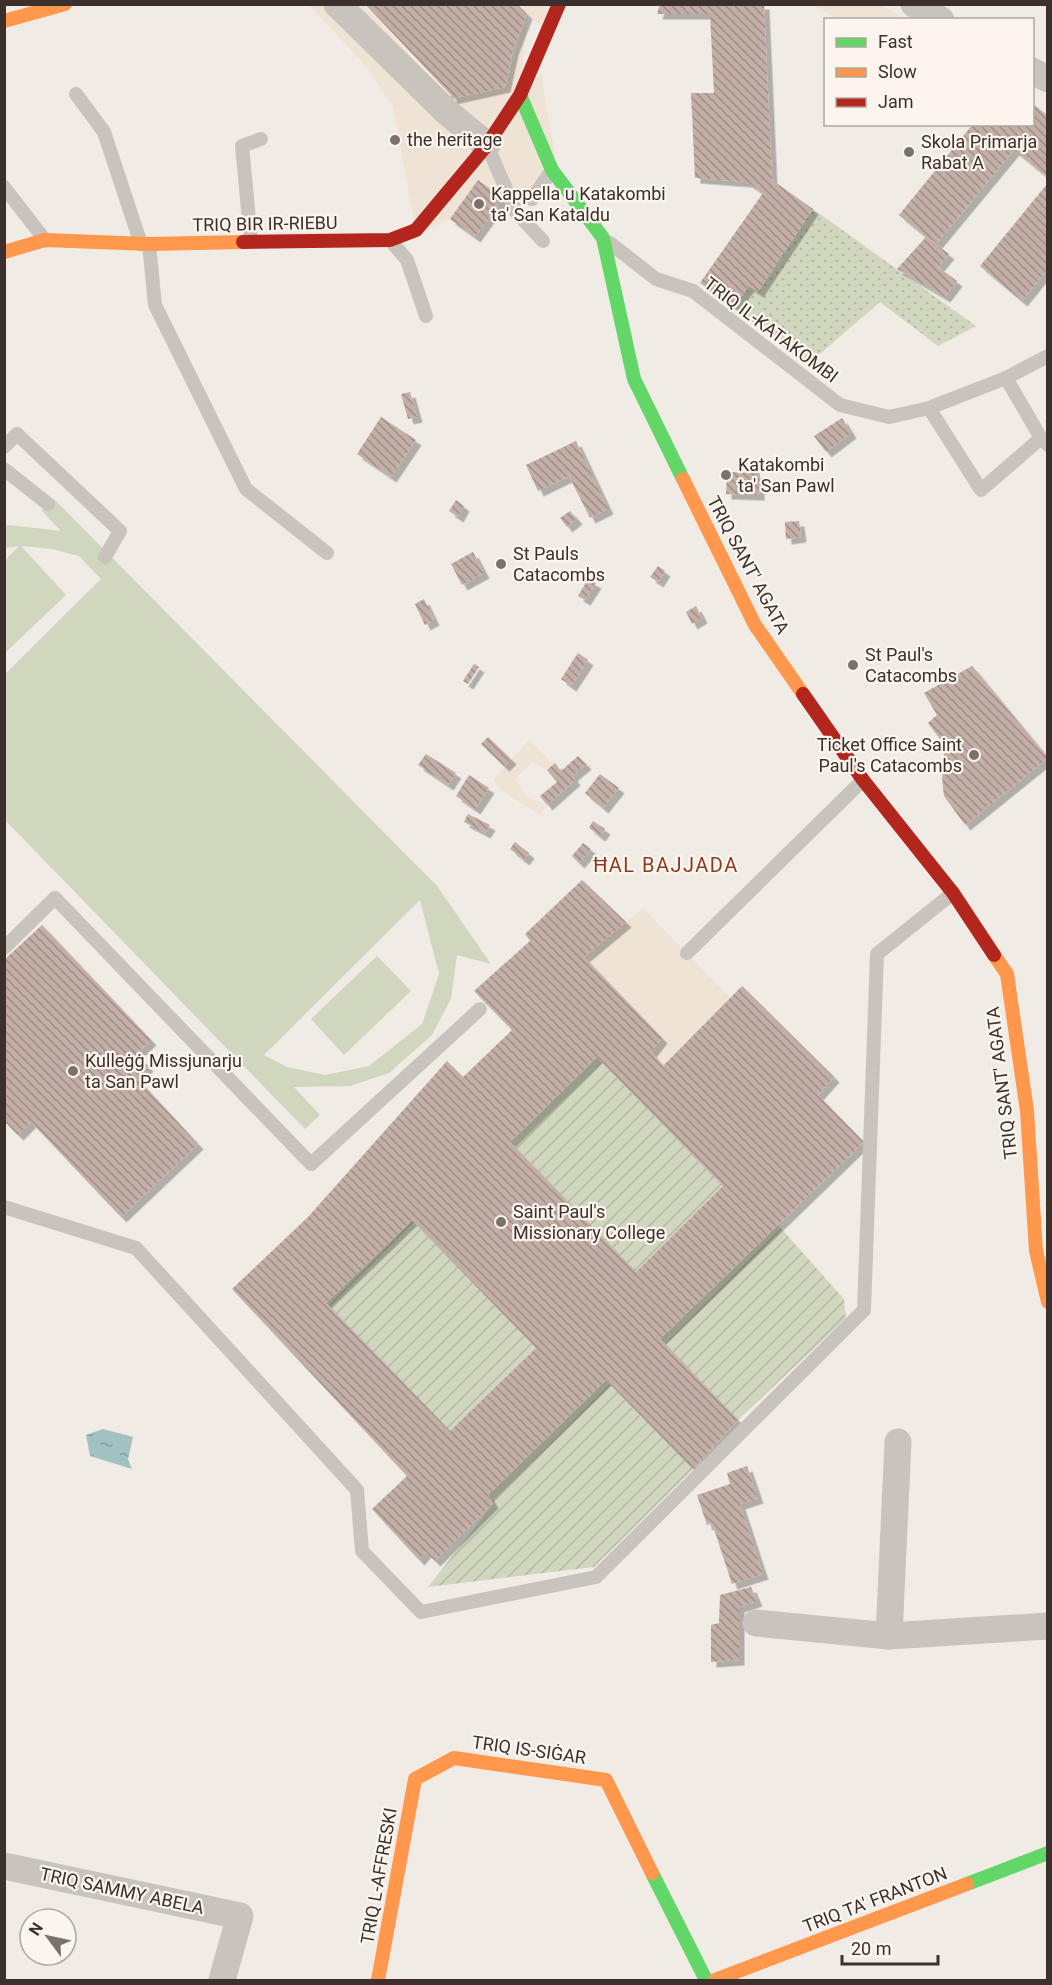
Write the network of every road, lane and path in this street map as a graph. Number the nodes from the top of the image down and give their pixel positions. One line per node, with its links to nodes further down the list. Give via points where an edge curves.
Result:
1 (65, 4): 6 (street)
2 (337, 4): 10 (street, via 448,113)
3 (559, 4): 8 (street, TRIQ BIR IR-RIEBU)
4 (915, 4): 5 (street)
5 (938, 18)
6 (4, 21)
7 (76, 94): 19 (lane, via 104,132)
8 (520, 95): 10 (street, TRIQ BIR IR-RIEBU); 11 (street, TRIQ SANT' AGATA)
9 (261, 139): 17 (lane, via 242,146)
10 (487, 145): 16 (street, TRIQ BIR IR-RIEBU, via 416,230); 18 (lane, via 516,212)
11 (552, 170): 13 (lane); 14 (street, TRIQ SANT' AGATA)
12 (4, 187): 15 (lane)
13 (532, 199)
14 (603, 238): 24 (lane, TRIQ IL-KATAKOMBI, via 656,279 693,291 840,405 889,417); 31 (street, TRIQ SANT' AGATA, via 634,379 754,625)
15 (45, 240): 19 (street, TRIQ BIR IR-RIEBU); 20 (street, TRIQ BIR IR-RIEBU)
16 (390, 240): 17 (street, TRIQ BIR IR-RIEBU); 21 (lane, via 407,260)
17 (251, 241): 19 (street, TRIQ BIR IR-RIEBU)
18 (543, 241)
19 (145, 244): 29 (lane, via 155,305 246,489)
20 (4, 252)
21 (426, 316)
22 (1047, 356): 23 (lane, TRIQ IL-KATAKOMBI)
23 (1005, 378): 24 (lane, TRIQ IL-KATAKOMBI); 25 (lane)
24 (929, 408): 25 (lane, via 981,490)
25 (1044, 441)
26 (4, 447): 30 (lane, via 17,434 120,531)
27 (4, 469): 28 (lane)
28 (48, 504)
29 (327, 553)
30 (105, 557)
31 (863, 780): 32 (street, TRIQ SANT' AGATA); 34 (lane)
32 (952, 893): 36 (lane, via 877,954 864,1310 596,1577 421,1612 362,1551 357,1490 136,1248); 37 (street, TRIQ SANT' AGATA, via 1007,974 1027,1111 1036,1251)
33 (4, 948): 35 (lane, via 55,898 311,1164)
34 (687, 953)
35 (480, 1009)
36 (4, 1207)
37 (1047, 1302)
38 (898, 1442): 41 (street)
39 (756, 1623): 41 (street)
40 (1047, 1626): 41 (street)
41 (889, 1636)
42 (415, 1779): 46 (street, TRIQ L-AFFRESKI); 47 (street, TRIQ IS-SIĠAR, via 454,1758 606,1779)
43 (1047, 1853): 48 (street, TRIQ TA' FRANTON)
44 (4, 1866): 45 (street, TRIQ SAMMY ABELA, via 240,1916)
45 (222, 1980)
46 (378, 1980)
47 (706, 1980)
48 (715, 1980)

